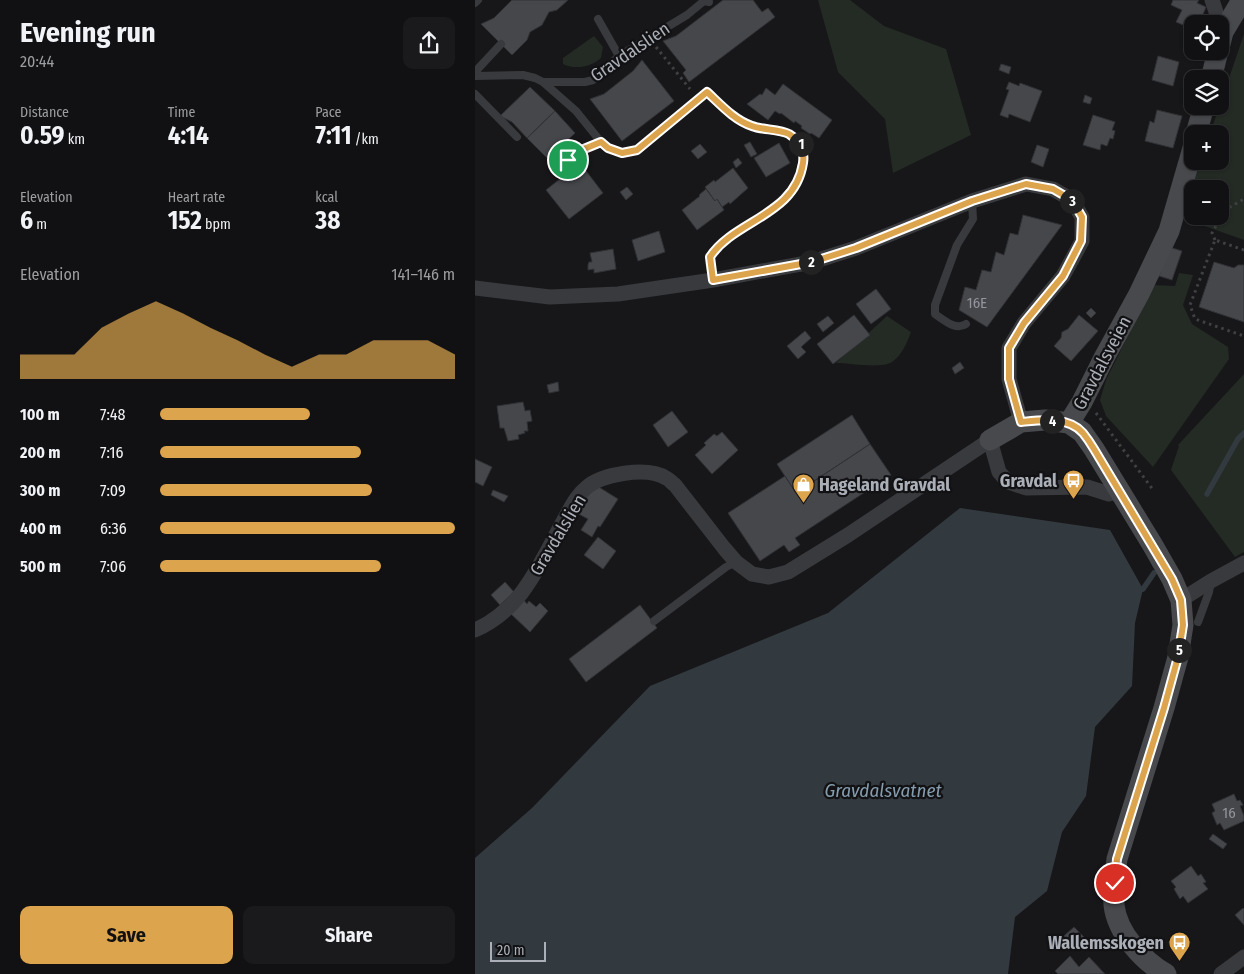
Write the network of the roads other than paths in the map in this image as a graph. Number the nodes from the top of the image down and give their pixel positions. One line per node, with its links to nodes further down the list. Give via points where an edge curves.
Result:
1 (478, 0): 5 (lane)
2 (1212, 0): 6 (street)
3 (1242, 0): 8 (main road)
4 (709, 2): 10 (lane, Gravdalslien, via 701,2 687,15)
5 (475, 3)
6 (1215, 15)
7 (598, 19): 10 (lane)
8 (1229, 21)
9 (501, 44): 11 (lane)
10 (619, 56): 13 (lane, Gravdalslien, via 593,80)
11 (475, 72)
12 (475, 76): 13 (lane, Gravdalslien, via 523,75)
13 (543, 82): 18 (lane, Gravdalslien, via 576,111)
14 (707, 92): 18 (lane, Gravdalslien, via 637,150 622,153)
15 (475, 94): 17 (lane)
16 (765, 130): 22 (lane, via 788,134 801,144 804,154 801,173 785,199 716,248 710,257)
17 (517, 137)
18 (601, 142): 19 (lane, via 579,151)
19 (568, 160)
20 (1187, 170): 26 (main road, Gravdalsveien, via 1169,231)
21 (972, 201): 22 (street, via 856,248 812,262); 24 (lane, via 973,219 957,245 935,306 935,314 956,327); 25 (street, via 1026,184 1053,189 1072,200 1082,217 1081,241 1063,276 1024,323 1009,348 1009,379)
22 (713, 280): 23 (street, via 618,294 551,297)
23 (475, 288)
24 (966, 324)
25 (1021, 422): 26 (main road, Gravdalslien); 27 (main road, Gravdalslien)
26 (1069, 423): 28 (main road, Gravdalsveien, via 1082,432)
27 (990, 440): 28 (street, via 999,472 1008,482 1026,488 1087,487 1109,494); 29 (street, Gravdalslien, via 848,536 788,572 769,577 752,574)
28 (1121, 491): 32 (main road, Gravdalsveien)
29 (736, 562): 33 (lane); 35 (street, Gravdalslien, via 675,485 665,477 632,472 615,475 585,488 528,584 505,612)
30 (1244, 563): 31 (street)
31 (1211, 581): 32 (street); 34 (lane)
32 (1181, 600): 37 (main road, Gravdalsveien, via 1183,625 1178,657 1117,859 1115,883 1115,907 1120,927 1133,946)
33 (654, 621)
34 (1198, 622)
35 (475, 630)
36 (1244, 957): 38 (street)
37 (1166, 974)
38 (1221, 974)

